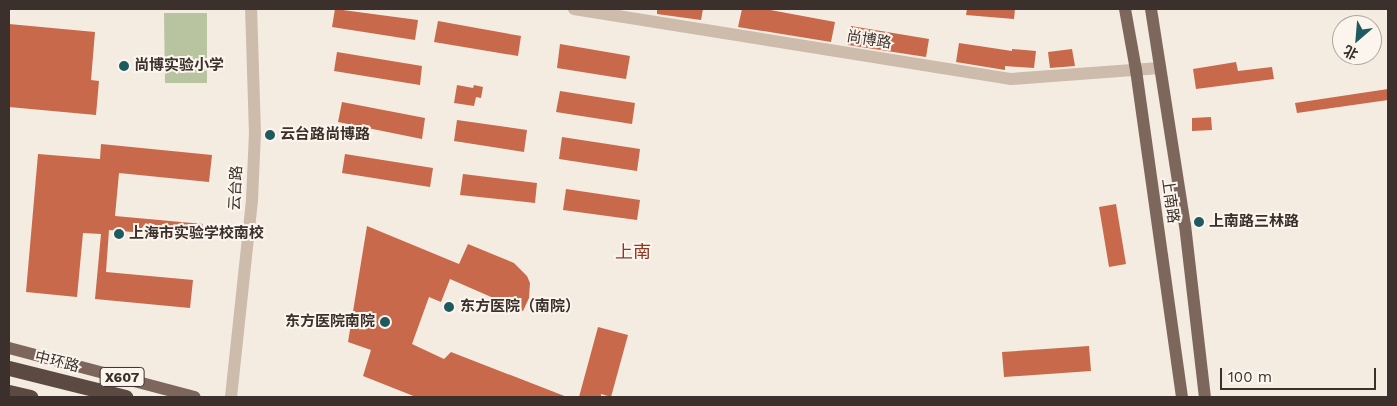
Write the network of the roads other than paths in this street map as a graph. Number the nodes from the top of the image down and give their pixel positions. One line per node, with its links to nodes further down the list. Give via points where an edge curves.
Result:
1 (251, 9): 13 (street, 云台路, via 255,134 252,199)
2 (574, 9): 6 (street, 尚博路, via 1011,79)
3 (1125, 9): 6 (main road, 上南路)
4 (1151, 9): 5 (main road, 上南路)
5 (1160, 68): 6 (street, 尚博路); 15 (main road, 上南路, via 1185,225)
6 (1136, 70): 14 (main road, 上南路)
7 (9, 348): 12 (main road, X607)
8 (9, 368): 11 (highway, 中环路)
9 (9, 392): 10 (highway)
10 (30, 397)
11 (125, 397)
12 (195, 397)
13 (231, 397)
14 (1182, 397)
15 (1205, 397)

